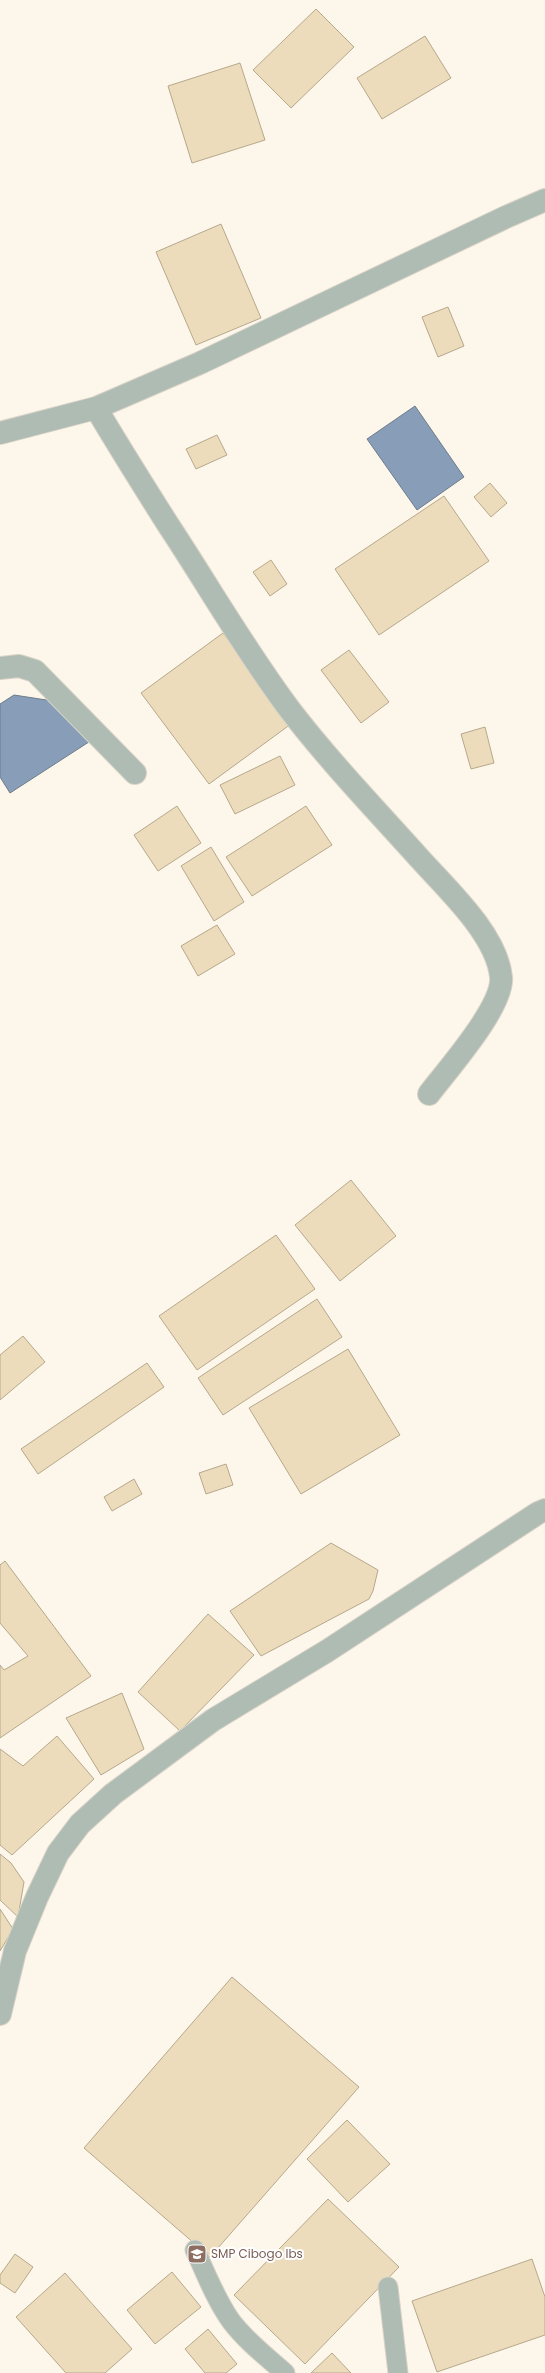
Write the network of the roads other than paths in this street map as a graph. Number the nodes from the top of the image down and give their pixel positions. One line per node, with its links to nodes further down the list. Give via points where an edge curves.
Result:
1 (545, 200): 2 (street, via 200,363)
2 (96, 408): 3 (street); 6 (street, via 200,576 291,711 453,896 489,941 501,978 499,996 487,1017)
3 (0, 433)
4 (0, 668): 5 (street, via 19,666 35,671)
5 (135, 773)
6 (429, 1094)
7 (545, 1510): 8 (street, via 327,1651 213,1720 113,1794 80,1824 58,1853 15,1951)
8 (0, 2014)
9 (195, 2250): 11 (lane, via 232,2322 244,2337)
10 (388, 2287): 12 (lane)
11 (285, 2373)
12 (398, 2373)

